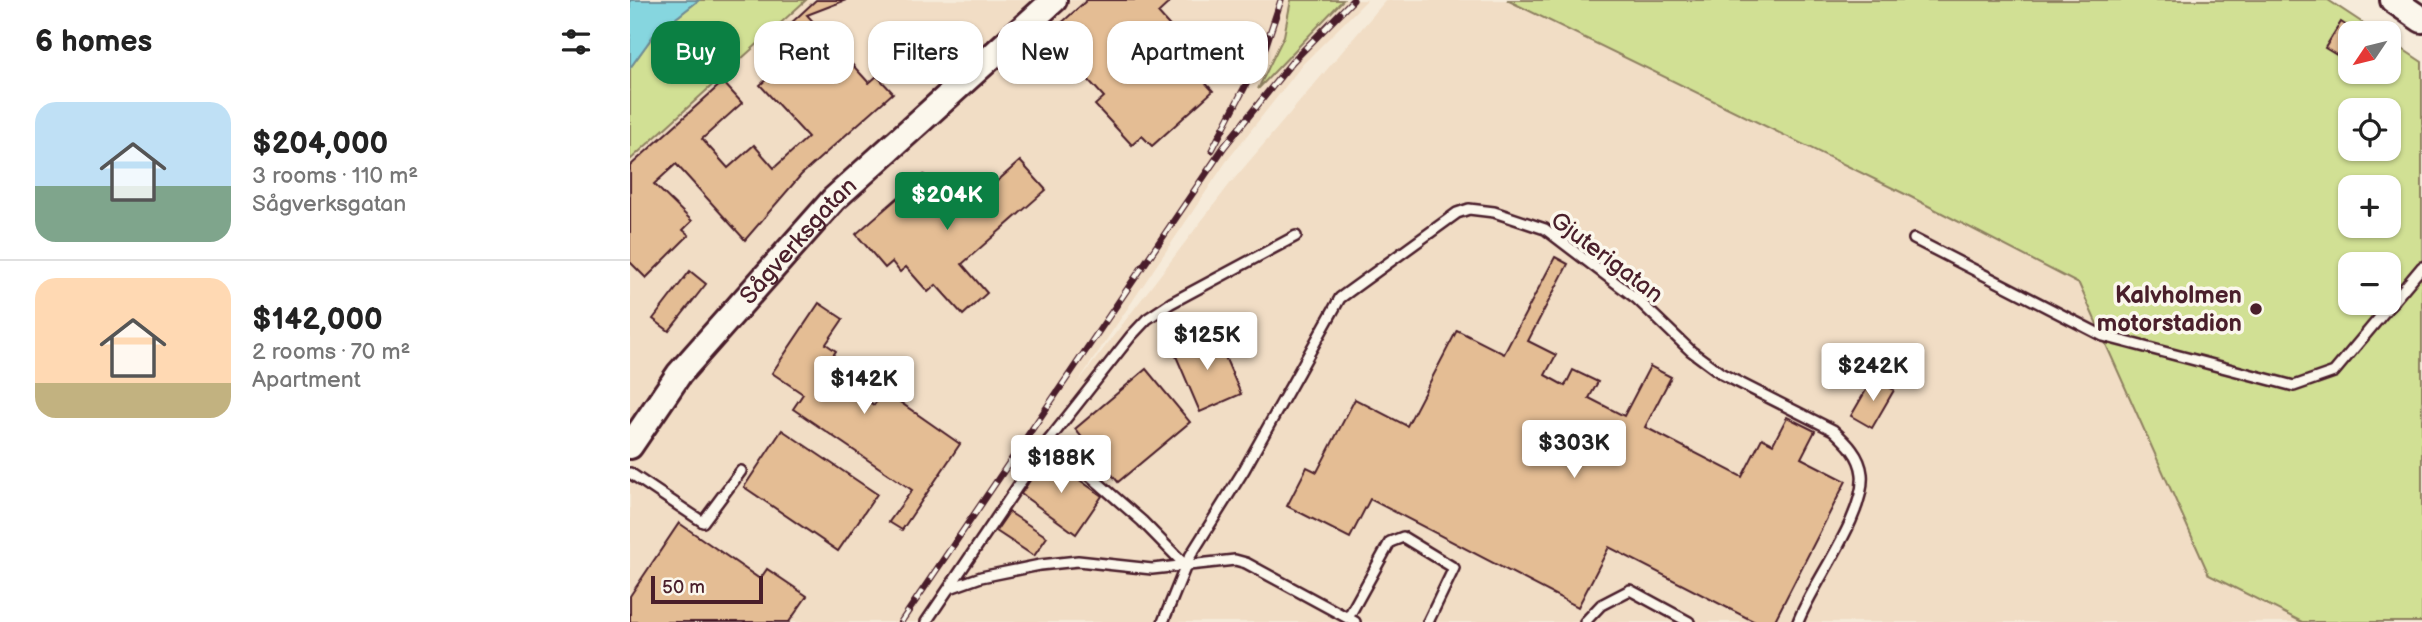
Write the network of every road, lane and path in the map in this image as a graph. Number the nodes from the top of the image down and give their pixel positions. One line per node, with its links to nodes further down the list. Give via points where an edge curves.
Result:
1 (1054, 0): 8 (street, Sågverksgatan, via 834,199 680,374)
2 (2393, 0): 3 (street)
3 (2422, 20)
4 (1296, 236): 7 (lane, via 1147,319)
5 (1914, 239): 6 (lane, via 2103,336 2294,386 2334,372)
6 (2422, 267)
7 (1049, 440): 11 (lane); 12 (lane)
8 (630, 446)
9 (741, 471): 10 (lane, via 703,522)
10 (630, 473)
11 (1186, 566): 12 (lane, via 1152,569 1078,561 1040,565); 13 (lane, via 1220,560 1246,563); 15 (lane, Gjuterigatan); 19 (lane, Gjuterigatan, via 1340,298 1457,213 1469,209 1545,229 1637,299 1691,351 1723,374 1833,430 1847,443 1862,474 1857,506)
12 (950, 588): 14 (lane)
13 (1352, 620): 16 (lane, via 1390,542 1404,537 1454,568)
14 (926, 622)
15 (1163, 622)
16 (1428, 622)
17 (1585, 622): 18 (lane, via 1601,605 1630,590)
18 (1689, 622)
19 (1798, 622)

